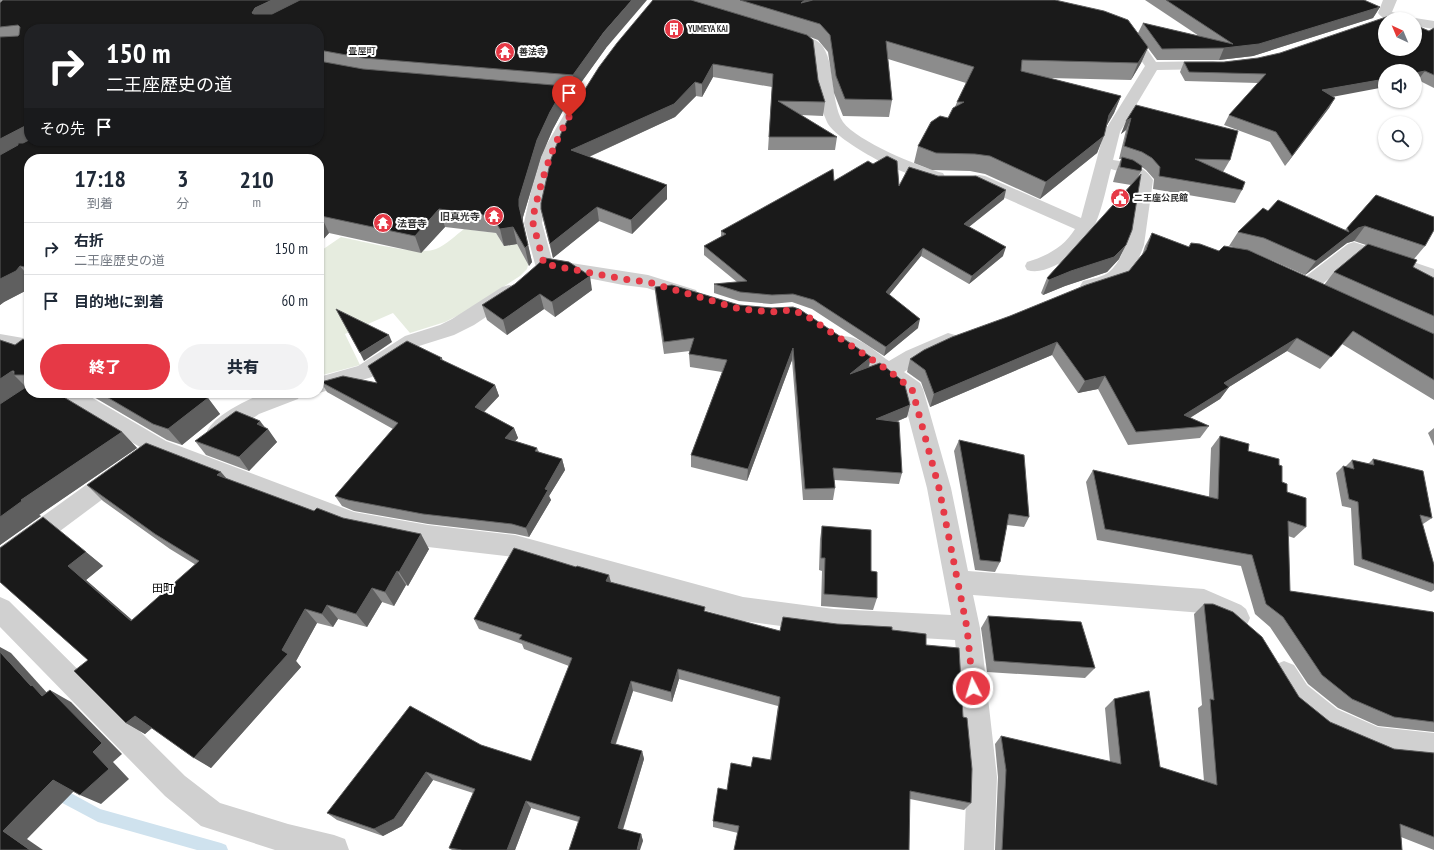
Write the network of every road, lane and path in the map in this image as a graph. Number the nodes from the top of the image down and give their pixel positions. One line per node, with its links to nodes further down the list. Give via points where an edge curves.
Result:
1 (1390, 0): 2 (street)
2 (1385, 12)
3 (1422, 23): 4 (street)
4 (1434, 25)
5 (1115, 27): 8 (street, via 1128,32)
6 (773, 32): 11 (street, via 818,48 832,116 847,134 924,176 979,179)
7 (1227, 64): 8 (street)
8 (1152, 66): 10 (street, via 1112,132)
9 (593, 81): 14 (street, via 573,98 542,177 533,217)
10 (1104, 162): 11 (street); 17 (street, via 1144,175 1143,238 1135,245 1129,262 1115,278)
11 (1086, 227): 12 (street, via 1075,244 1060,256)
12 (1034, 266)
13 (1274, 270): 16 (street)
14 (534, 273): 19 (street, via 648,282); 25 (street, via 473,317 452,328 412,341 370,368)
15 (1434, 276): 16 (street, via 1354,248)
16 (1307, 286): 18 (street)
17 (1072, 292)
18 (1328, 295)
19 (709, 300)
20 (831, 332): 24 (street)
21 (962, 336): 24 (street, via 940,343)
22 (0, 341): 23 (street)
23 (24, 345)
24 (889, 371): 31 (street, via 912,389 939,488)
25 (324, 384)
26 (75, 398): 28 (street)
27 (275, 398): 29 (street, via 237,415)
28 (158, 447): 29 (street); 30 (street)
29 (185, 457): 33 (street, via 353,522 428,536 515,546 743,609 834,620)
30 (0, 561)
31 (958, 582): 33 (street); 34 (street, via 1204,601 1232,613)
32 (0, 609): 37 (street, via 175,786 212,815 288,839)
33 (967, 628): 38 (street, via 982,778)
34 (1254, 632)
35 (1273, 657): 36 (street, via 1297,695 1327,719 1378,741)
36 (1434, 747)
37 (334, 850)
38 (979, 850)

